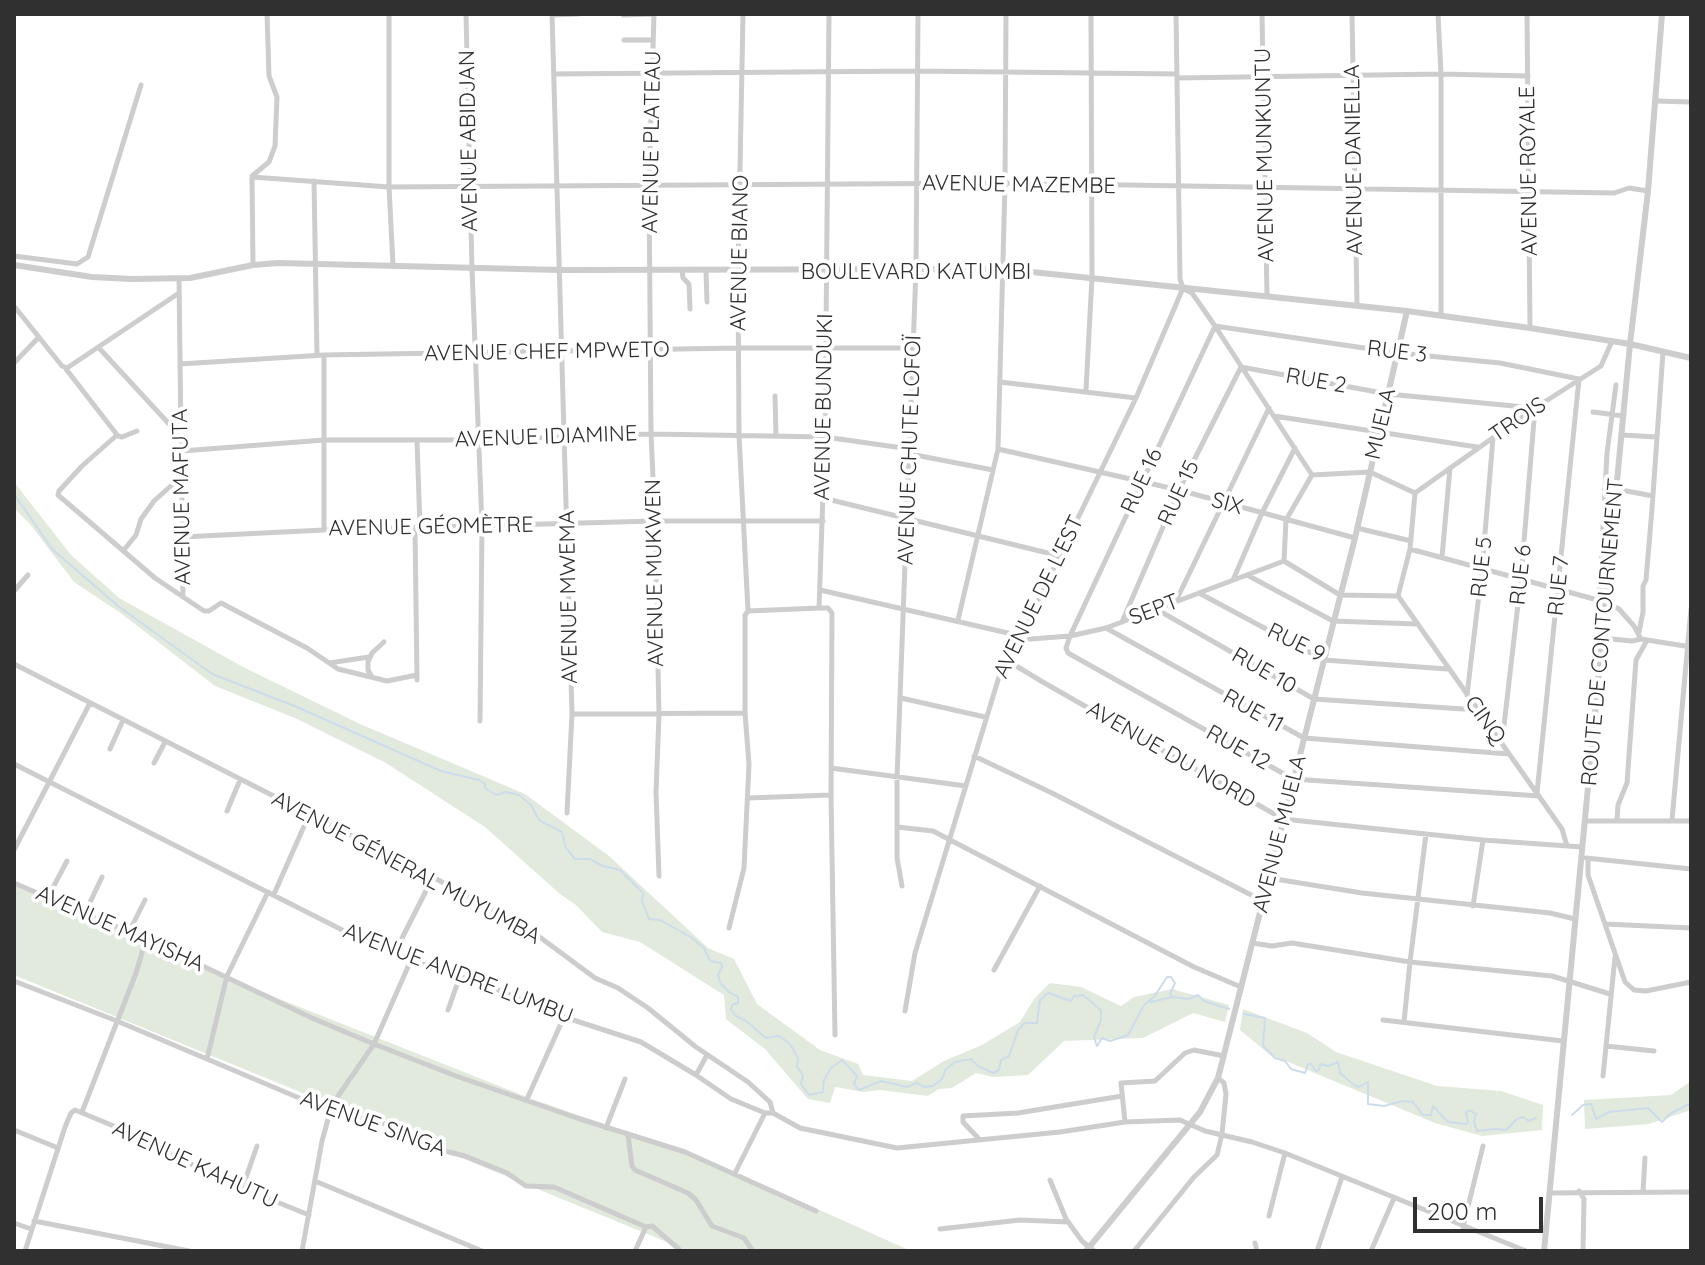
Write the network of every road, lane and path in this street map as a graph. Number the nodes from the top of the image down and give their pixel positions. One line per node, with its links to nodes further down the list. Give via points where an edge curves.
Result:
1 (267, 14): 36 (street, via 269,76 277,93 275,146 269,162)
2 (389, 14): 45 (street)
3 (466, 14): 46 (street, AVENUE ABIDJAN)
4 (552, 14): 5 (street); 27 (street, AVENUE MWEMA)
5 (578, 14)
6 (654, 14): 18 (street); 20 (street, AVENUE PLATEAU)
7 (743, 14): 22 (street, AVENUE BIANO)
8 (829, 14): 24 (street, AVENUE BUNDUKI)
9 (918, 14): 23 (street, AVENUE CHUTE LOFOÏ)
10 (1006, 14): 25 (street)
11 (1091, 14): 26 (street)
12 (1176, 14): 29 (street)
13 (1262, 14): 31 (street, AVENUE MUNKUNTU)
14 (1352, 14): 32 (street, AVENUE DANIELLA)
15 (1438, 14): 28 (street)
16 (1527, 14): 30 (street, AVENUE ROYALE)
17 (1662, 14): 34 (street, ROUTE DE CONTOURNEMENT)
18 (623, 15)
19 (624, 40): 20 (street)
20 (653, 40): 21 (street, AVENUE PLATEAU)
21 (652, 71): 22 (street); 27 (street); 40 (street, AVENUE PLATEAU)
22 (742, 71): 24 (street); 41 (street, AVENUE BIANO)
23 (916, 71): 24 (street); 25 (street); 39 (street, AVENUE CHUTE LOFOÏ)
24 (828, 72): 42 (street, AVENUE BUNDUKI)
25 (1006, 72): 26 (street); 38 (street)
26 (1093, 73): 29 (street); 43 (street)
27 (554, 74): 44 (street, AVENUE MWEMA)
28 (1441, 74): 30 (street); 32 (street); 50 (street)
29 (1177, 76): 31 (street); 47 (street)
30 (1528, 76): 51 (street, AVENUE ROYALE)
31 (1264, 77): 32 (street); 49 (street, AVENUE MUNKUNTU)
32 (1354, 78): 48 (street, AVENUE DANIELLA)
33 (141, 85): 53 (street, via 88,257 72,264)
34 (1655, 101): 35 (street); 52 (street, ROUTE DE CONTOURNEMENT)
35 (1691, 102)
36 (252, 177): 37 (street, AVENUE MAZEMBE); 56 (street)
37 (314, 181): 45 (street, AVENUE MAZEMBE); 54 (street)
38 (1005, 183): 39 (street, AVENUE MAZEMBE); 43 (street, AVENUE MAZEMBE); 60 (street)
39 (915, 184): 42 (street, AVENUE MAZEMBE); 59 (street, AVENUE CHUTE LOFOÏ)
40 (649, 185): 41 (street, AVENUE MAZEMBE); 44 (street, AVENUE MAZEMBE); 62 (street, AVENUE PLATEAU)
41 (740, 185): 42 (street, AVENUE MAZEMBE); 66 (street, AVENUE BIANO)
42 (827, 185): 63 (street, AVENUE BUNDUKI)
43 (1092, 185): 47 (street, AVENUE MAZEMBE); 67 (street)
44 (557, 186): 46 (street, AVENUE MAZEMBE); 61 (street, AVENUE MWEMA)
45 (389, 187): 46 (street, AVENUE MAZEMBE); 57 (street)
46 (471, 187): 58 (street, AVENUE ABIDJAN)
47 (1180, 187): 49 (street, AVENUE MAZEMBE); 69 (street)
48 (1355, 188): 49 (street, AVENUE MAZEMBE); 50 (street, AVENUE MAZEMBE); 73 (street, AVENUE DANIELLA)
49 (1266, 189): 71 (street, AVENUE MUNKUNTU)
50 (1442, 190): 51 (street, AVENUE MAZEMBE); 77 (street)
51 (1529, 191): 52 (street, AVENUE MAZEMBE); 79 (street, AVENUE ROYALE)
52 (1648, 191): 82 (street, ROUTE DE CONTOURNEMENT)
53 (14, 256)
54 (314, 263): 56 (street, BOULEVARD KATUMBI); 57 (street, BOULEVARD KATUMBI); 92 (street)
55 (14, 265): 68 (street, BOULEVARD KATUMBI, via 92,277)
56 (253, 265): 68 (street, BOULEVARD KATUMBI)
57 (393, 265): 58 (street, BOULEVARD KATUMBI)
58 (472, 268): 61 (street, BOULEVARD KATUMBI); 91 (street, AVENUE ABIDJAN)
59 (916, 269): 60 (street, BOULEVARD KATUMBI); 63 (street, BOULEVARD KATUMBI); 86 (street, AVENUE CHUTE LOFOÏ)
60 (1003, 269): 67 (street, BOULEVARD KATUMBI); 99 (street)
61 (560, 270): 62 (street, BOULEVARD KATUMBI); 88 (street, AVENUE MWEMA)
62 (651, 270): 64 (street, BOULEVARD KATUMBI); 87 (street, AVENUE MUKWEN)
63 (826, 270): 66 (street, BOULEVARD KATUMBI); 83 (street, AVENUE BUNDUKI)
64 (682, 271): 65 (street, BOULEVARD KATUMBI); 75 (street, via 689,284)
65 (706, 271): 66 (street, BOULEVARD KATUMBI); 72 (street)
66 (738, 271): 85 (street, AVENUE BIANO)
67 (1092, 277): 69 (street, BOULEVARD KATUMBI); 101 (street)
68 (179, 278): 70 (street, AVENUE MAFUTA)
69 (1183, 288): 71 (street, BOULEVARD KATUMBI); 78 (street); 104 (street, AVENUE DE L'EST)
70 (179, 293): 84 (street); 95 (street, AVENUE MAFUTA)
71 (1267, 296): 73 (street, BOULEVARD KATUMBI)
72 (707, 302)
73 (1357, 305): 76 (street, BOULEVARD KATUMBI)
74 (14, 306): 80 (street)
75 (690, 309)
76 (1407, 311): 77 (street, BOULEVARD KATUMBI); 90 (street, MUELA)
77 (1441, 315): 79 (street, BOULEVARD KATUMBI)
78 (1215, 326): 90 (street, RUE 3); 96 (street); 139 (street, RUE 16)
79 (1530, 328): 81 (street, BOULEVARD KATUMBI)
80 (39, 337): 94 (street); 97 (street)
81 (1612, 341): 82 (street, BOULEVARD KATUMBI); 98 (street, TROIS, via 1601,366)
82 (1630, 344): 89 (street, BOULEVARD KATUMBI); 110 (street, ROUTE DE CONTOURNEMENT)
83 (826, 347): 85 (street, AVENUE CHEF MPWETO); 86 (street, AVENUE CHEF MPWETO); 119 (street, AVENUE BUNDUKI)
84 (99, 348): 97 (street); 122 (street)
85 (739, 348): 87 (street, AVENUE CHEF MPWETO); 115 (street, AVENUE BIANO)
86 (913, 348): 130 (street, AVENUE CHUTE LOFOÏ)
87 (651, 349): 88 (street, AVENUE CHEF MPWETO); 113 (street, AVENUE MUKWEN)
88 (563, 351): 91 (street, AVENUE CHEF MPWETO); 118 (street, AVENUE MWEMA)
89 (1663, 352): 93 (street, BOULEVARD KATUMBI); 120 (street)
90 (1398, 353): 98 (street, RUE 3, via 1500,363); 102 (street, MUELA)
91 (477, 354): 92 (street, AVENUE CHEF MPWETO); 124 (street, AVENUE ABIDJAN)
92 (321, 355): 95 (street, AVENUE CHEF MPWETO); 123 (street)
93 (1691, 358)
94 (14, 363)
95 (180, 364): 122 (street, AVENUE MAFUTA)
96 (1241, 367): 102 (street, RUE 2); 105 (street); 141 (street, RUE 15)
97 (65, 368): 114 (street)
98 (1579, 379): 106 (street, TROIS); 171 (street, RUE 7)
99 (1000, 382): 101 (street); 128 (street)
100 (1616, 385): 108 (street)
101 (1086, 390): 104 (street)
102 (1388, 394): 106 (street, RUE 2); 112 (street, MUELA)
103 (775, 396): 117 (street)
104 (1136, 398): 133 (street, AVENUE DE L'EST)
105 (1269, 408): 109 (street); 145 (street)
106 (1535, 408): 121 (street, TROIS); 169 (street, RUE 6)
107 (1593, 412): 108 (street)
108 (1612, 414): 110 (street); 135 (street)
109 (1274, 416): 112 (street); 127 (street)
110 (1624, 416): 116 (street, ROUTE DE CONTOURNEMENT)
111 (137, 431): 114 (street)
112 (1379, 433): 126 (street); 134 (street, MUELA)
113 (651, 434): 115 (street, AVENUE IDIAMINE); 118 (street, AVENUE IDIAMINE); 149 (street, AVENUE MUKWEN)
114 (117, 435): 162 (street, via 58,493)
115 (739, 435): 117 (street, AVENUE IDIAMINE); 150 (street, AVENUE BIANO)
116 (1622, 435): 120 (street); 138 (street, ROUTE DE CONTOURNEMENT)
117 (776, 436): 119 (street, AVENUE IDIAMINE)
118 (565, 437): 124 (street, AVENUE IDIAMINE); 152 (street, AVENUE MWEMA)
119 (825, 437): 130 (street, AVENUE IDIAMINE); 144 (street, AVENUE BUNDUKI)
120 (1656, 437): 143 (street)
121 (1493, 438): 126 (street, TROIS); 166 (street, RUE 5)
122 (182, 439): 129 (street, AVENUE MAFUTA)
123 (324, 440): 125 (street, AVENUE IDIAMINE); 129 (street, AVENUE IDIAMINE); 156 (street)
124 (479, 440): 125 (street, AVENUE IDIAMINE); 153 (street, AVENUE ABIDJAN)
125 (417, 441): 154 (street)
126 (1478, 447): 131 (street, TROIS)
127 (1295, 448): 137 (street); 146 (street)
128 (998, 449): 132 (street); 133 (street, SIX)
129 (182, 451): 136 (street, AVENUE MAFUTA)
130 (910, 452): 132 (street, AVENUE IDIAMINE); 147 (street, AVENUE CHUTE LOFOÏ)
131 (1450, 468): 142 (street, TROIS); 164 (street)
132 (993, 470): 157 (street)
133 (1099, 472): 139 (street, SIX); 163 (street, AVENUE DE L'EST)
134 (1370, 472): 137 (street); 142 (street); 155 (street, MUELA)
135 (1606, 473): 138 (street); 178 (street)
136 (182, 475): 158 (street, AVENUE MAFUTA); 162 (street, via 154,501)
137 (1312, 475): 148 (street)
138 (1618, 475): 140 (street, ROUTE DE CONTOURNEMENT)
139 (1141, 483): 141 (street, SIX); 190 (street, RUE 16)
140 (1616, 489): 143 (street); 178 (street, ROUTE DE CONTOURNEMENT)
141 (1179, 490): 145 (street, SIX); 187 (street, RUE 15)
142 (1415, 493): 160 (street)
143 (1653, 496): 193 (street)
144 (823, 498): 147 (street); 151 (street, AVENUE BUNDUKI)
145 (1221, 503): 146 (street, SIX); 179 (street)
146 (1262, 513): 148 (street, SIX); 170 (street)
147 (908, 517): 157 (street); 181 (street, AVENUE CHUTE LOFOÏ)
148 (1286, 520): 159 (street, SIX); 165 (street)
149 (655, 521): 150 (street, AVENUE GÉOMÈTRE); 152 (street, AVENUE GÉOMÈTRE); 210 (street, AVENUE MUKWEN)
150 (742, 521): 151 (street, AVENUE GÉOMÈTRE); 184 (street, AVENUE BIANO)
151 (823, 521): 172 (street, AVENUE BUNDUKI)
152 (568, 524): 153 (street, AVENUE GÉOMÈTRE); 209 (street, AVENUE MWEMA)
153 (482, 526): 154 (street, AVENUE GÉOMÈTRE); 213 (street, AVENUE ABIDJAN)
154 (417, 527): 156 (street, AVENUE GÉOMÈTRE); 202 (street, AVENUE MAFUTA, via 417,678)
155 (1357, 528): 159 (street, MUELA); 160 (street)
156 (324, 530): 158 (street, AVENUE GÉOMÈTRE)
157 (978, 534): 163 (street); 185 (street)
158 (182, 537): 177 (street, AVENUE MAFUTA)
159 (1355, 538): 175 (street, AVENUE MUELA)
160 (1411, 541): 161 (street)
161 (1410, 549): 164 (street); 176 (street)
162 (123, 551): 177 (street)
163 (1060, 556): 191 (street, AVENUE DE L'EST)
164 (1442, 557): 166 (street)
165 (1284, 561): 168 (street, SEPT); 175 (street)
166 (1482, 569): 169 (street); 203 (street, RUE 5)
167 (28, 575): 173 (street)
168 (1247, 575): 170 (street, SEPT); 186 (street)
169 (1521, 578): 171 (street); 216 (street, RUE 6)
170 (1232, 581): 174 (street, SEPT)
171 (1558, 589): 178 (street); 229 (street, RUE 7)
172 (820, 590): 180 (street, AVENUE BUNDUKI); 181 (street, SEPT)
173 (14, 591)
174 (1199, 593): 179 (street, SEPT); 198 (street, RUE 9)
175 (1340, 595): 176 (street); 186 (street, AVENUE MUELA)
176 (1398, 596): 188 (street, CINQ)
177 (184, 598): 199 (street, AVENUE MAFUTA, via 205,612 221,603)
178 (1602, 601): 192 (street, ROUTE DE CONTOURNEMENT); 193 (street, via 1619,609)
179 (1176, 602): 182 (street, SEPT)
180 (819, 608): 184 (street); 222 (street, via 830,609 833,617)
181 (903, 608): 185 (street, SEPT); 204 (street, AVENUE CHUTE LOFOÏ)
182 (1156, 609): 187 (street, SEPT); 205 (street, RUE 10)
183 (1691, 609): 195 (street)
184 (748, 611): 208 (street)
185 (958, 620): 191 (street, SEPT)
186 (1333, 621): 188 (street); 198 (street, AVENUE MUELA)
187 (1122, 622): 189 (street, SEPT)
188 (1417, 624): 201 (street, CINQ)
189 (1106, 628): 190 (street, SEPT); 214 (street, RUE 11)
190 (1070, 636): 191 (street, SEPT); 224 (street, RUE 12, via 1066,648 1071,655)
191 (1020, 638): 197 (street, AVENUE DE L'EST)
192 (1602, 638): 193 (street); 237 (street, ROUTE DE CONTOURNEMENT)
193 (1642, 638): 195 (street); 235 (street, via 1627,783)
194 (384, 642): 196 (street)
195 (1689, 646): 236 (street)
196 (369, 657): 199 (street); 202 (street)
197 (1010, 657): 211 (street, AVENUE DE L'EST); 234 (street, AVENUE DU NORD, via 1041,681)
198 (1324, 660): 201 (street, RUE 9); 205 (street, AVENUE MUELA)
199 (329, 663): 202 (street, AVENUE MAFUTA)
200 (14, 664): 206 (street, AVENUE GÉNERAL MUYUMBA)
201 (1448, 669): 203 (street, CINQ)
202 (372, 677)
203 (1467, 696): 207 (street, CINQ)
204 (901, 698): 211 (street); 223 (street, AVENUE CHUTE LOFOÏ)
205 (1314, 699): 207 (street, RUE 10); 214 (street, AVENUE MUELA)
206 (90, 703): 212 (street, AVENUE GÉNERAL MUYUMBA); 226 (street)
207 (1478, 710): 216 (street, CINQ)
208 (745, 713): 210 (street, AVENUE MWEMA); 230 (street)
209 (572, 714): 210 (street, AVENUE MWEMA); 232 (street)
210 (659, 715): 249 (street, AVENUE MUKWEN)
211 (985, 717): 219 (street, AVENUE DE L'EST)
212 (123, 720): 215 (street, AVENUE GÉNERAL MUYUMBA); 217 (street)
213 (480, 721)
214 (1304, 738): 218 (street, RUE 11); 224 (street, AVENUE MUELA)
215 (165, 742): 220 (street); 225 (street, AVENUE GÉNERAL MUYUMBA)
216 (1502, 743): 218 (street, CINQ)
217 (110, 749)
218 (1509, 754): 229 (street, CINQ)
219 (974, 756): 227 (street, AVENUE DE L'EST); 260 (street)
220 (154, 763)
221 (14, 764): 226 (street, AVENUE ANDRE LUMBU)
222 (831, 768): 223 (street); 228 (street)
223 (897, 778): 227 (street); 239 (street, AVENUE CHUTE LOFOÏ)
224 (1293, 779): 229 (street, RUE 12); 234 (street, AVENUE MUELA)
225 (240, 780): 231 (street); 233 (street, AVENUE GÉNERAL MUYUMBA)
226 (49, 783): 245 (street); 256 (street, AVENUE ANDRE LUMBU)
227 (966, 786): 241 (street, AVENUE DE L'EST)
228 (831, 795): 230 (street); 288 (street)
229 (1538, 795): 243 (street, CINQ, via 1562,829)
230 (748, 798): 265 (street, via 742,883)
231 (227, 811)
232 (567, 813)
233 (309, 815): 251 (street, AVENUE GÉNERAL MUYUMBA); 256 (street)
234 (1283, 819): 240 (street, AVENUE DU NORD); 252 (street, AVENUE MUELA)
235 (1617, 820): 236 (street); 237 (street)
236 (1672, 820): 238 (street)
237 (1585, 821): 244 (street, ROUTE DE CONTOURNEMENT)
238 (1691, 821)
239 (897, 827): 241 (street, via 933,831); 254 (street, AVENUE CHUTE LOFOÏ)
240 (1426, 834): 242 (street, AVENUE DU NORD); 258 (street)
241 (949, 839): 255 (street); 283 (street, AVENUE DE L'EST, via 915,953)
242 (1483, 840): 243 (street, AVENUE DU NORD); 261 (street)
243 (1567, 846): 244 (street, AVENUE DU NORD)
244 (1582, 847): 246 (street, ROUTE DE CONTOURNEMENT)
245 (14, 850)
246 (1585, 858): 248 (street); 263 (street, ROUTE DE CONTOURNEMENT); 264 (street)
247 (67, 861): 257 (street)
248 (1691, 869)
249 (659, 876)
250 (102, 877): 262 (street)
251 (433, 877): 270 (street); 293 (street, AVENUE GÉNERAL MUYUMBA, via 618,988)
252 (1269, 878): 258 (street); 260 (street, AVENUE MUELA)
253 (14, 883): 257 (street, AVENUE MAYISHA)
254 (902, 886)
255 (1040, 886): 274 (street); 280 (street)
256 (271, 893): 270 (street, AVENUE ANDRE LUMBU); 275 (street)
257 (48, 897): 262 (street, AVENUE MAYISHA)
258 (1418, 899): 261 (street); 273 (street)
259 (145, 900): 267 (street)
260 (1263, 901): 269 (street, AVENUE MUELA)
261 (1473, 906): 263 (street)
262 (85, 913): 267 (street, AVENUE MAYISHA)
263 (1575, 919): 278 (street, ROUTE DE CONTOURNEMENT)
264 (1605, 924): 266 (street); 271 (street)
265 (729, 928)
266 (1691, 928)
267 (129, 932): 268 (street, AVENUE MAYISHA)
268 (146, 939): 275 (street, AVENUE MAYISHA); 286 (street)
269 (1252, 943): 273 (street, via 1292,943); 280 (street, AVENUE MUELA)
270 (394, 954): 272 (street, AVENUE ANDRE LUMBU)
271 (1615, 956): 279 (street, via 1634,990); 281 (street)
272 (411, 960): 276 (street, AVENUE ANDRE LUMBU); 290 (street)
273 (1410, 962): 278 (street); 287 (street)
274 (994, 970)
275 (227, 976): 290 (street, AVENUE MAYISHA); 295 (street)
276 (460, 976): 282 (street); 284 (street, AVENUE ANDRE LUMBU)
277 (14, 981): 286 (street, AVENUE SINGA)
278 (1569, 981): 281 (street); 289 (street, ROUTE DE CONTOURNEMENT)
279 (1691, 982)
280 (1241, 987): 294 (street, AVENUE MUELA)
281 (1610, 994): 291 (street)
282 (448, 1010)
283 (905, 1011)
284 (564, 1017): 296 (street, AVENUE ANDRE LUMBU, via 641,1042); 301 (street)
285 (1383, 1020): 287 (street)
286 (117, 1021): 295 (street, AVENUE SINGA); 303 (street)
287 (1404, 1022): 289 (street)
288 (835, 1035)
289 (1563, 1041): 326 (street, ROUTE DE CONTOURNEMENT)
290 (374, 1044): 301 (street, AVENUE MAYISHA); 302 (street)
291 (1606, 1046): 292 (street); 297 (street)
292 (1654, 1051)
293 (707, 1055): 296 (street); 305 (street, AVENUE GÉNERAL MUYUMBA, via 748,1082 770,1102)
294 (1224, 1056): 298 (street, AVENUE MUELA); 300 (street, via 1185,1053 1155,1081 1121,1083)
295 (207, 1059): 302 (street, AVENUE SINGA)
296 (696, 1075): 304 (street, AVENUE ANDRE LUMBU, via 731,1099)
297 (1603, 1076)
298 (1218, 1078): 307 (street, AVENUE MUELA); 310 (street, via 1226,1094)
299 (625, 1079): 308 (street)
300 (1122, 1096): 306 (street); 312 (street, via 963,1116)
301 (527, 1099): 308 (street, AVENUE MAYISHA)
302 (330, 1111): 321 (street); 334 (street, AVENUE SINGA, via 380,1121 425,1145 507,1173 526,1186 554,1187)
303 (82, 1112): 315 (street, via 71,1112); 322 (street, AVENUE KAHUTU)
304 (765, 1113): 305 (street, AVENUE ANDRE LUMBU); 318 (street)
305 (773, 1113): 312 (street, AVENUE GÉNERAL MUYUMBA, via 803,1129 892,1147)
306 (1125, 1122): 307 (street, AVENUE GÉNERAL MUYUMBA); 312 (street, AVENUE GÉNERAL MUYUMBA)
307 (1191, 1124): 310 (street, AVENUE GÉNERAL MUYUMBA); 339 (street, AVENUE MUELA)
308 (606, 1128): 311 (street, AVENUE MAYISHA)
309 (14, 1130): 315 (street)
310 (1222, 1134): 316 (street, AVENUE GÉNERAL MUYUMBA); 347 (street, via 1213,1161)
311 (628, 1135): 318 (street, AVENUE MAYISHA); 346 (street, via 635,1170 688,1193 712,1226 744,1238)
312 (980, 1139)
313 (257, 1146): 322 (street)
314 (1483, 1146): 335 (street)
315 (58, 1148): 331 (street)
316 (1285, 1153): 319 (street, AVENUE GÉNERAL MUYUMBA); 330 (street)
317 (1645, 1158): 324 (street)
318 (735, 1173): 328 (street, AVENUE MAYISHA)
319 (1342, 1177): 327 (street, AVENUE GÉNERAL MUYUMBA); 349 (street)
320 (1050, 1180): 332 (street)
321 (315, 1181): 329 (street); 343 (street)
322 (242, 1189): 329 (street, AVENUE KAHUTU)
323 (1579, 1191): 324 (street); 326 (street); 353 (street, via 1584,1199)
324 (1643, 1192): 325 (street)
325 (1691, 1192)
326 (1550, 1193): 352 (street, ROUTE DE CONTOURNEMENT)
327 (1394, 1198): 335 (street, AVENUE GÉNERAL MUYUMBA); 350 (street)
328 (816, 1211)
329 (309, 1215): 342 (street)
330 (1269, 1216)
331 (34, 1221): 336 (street); 341 (street)
332 (1068, 1222): 337 (street, via 1020,1220); 339 (street)
333 (14, 1223): 336 (street)
334 (646, 1227): 344 (street); 345 (street, AVENUE SINGA, via 658,1229)
335 (1463, 1227): 351 (street, AVENUE GÉNERAL MUYUMBA)
336 (31, 1229): 340 (street)
337 (940, 1229)
338 (1255, 1243): 348 (street)
339 (1090, 1250)
340 (25, 1251)
341 (189, 1251)
342 (302, 1251)
343 (482, 1251)
344 (635, 1251)
345 (681, 1251)
346 (753, 1251)
347 (1134, 1251)
348 (1257, 1251)
349 (1317, 1251)
350 (1371, 1251)
351 (1526, 1251)
352 (1544, 1251)
353 (1583, 1251)

